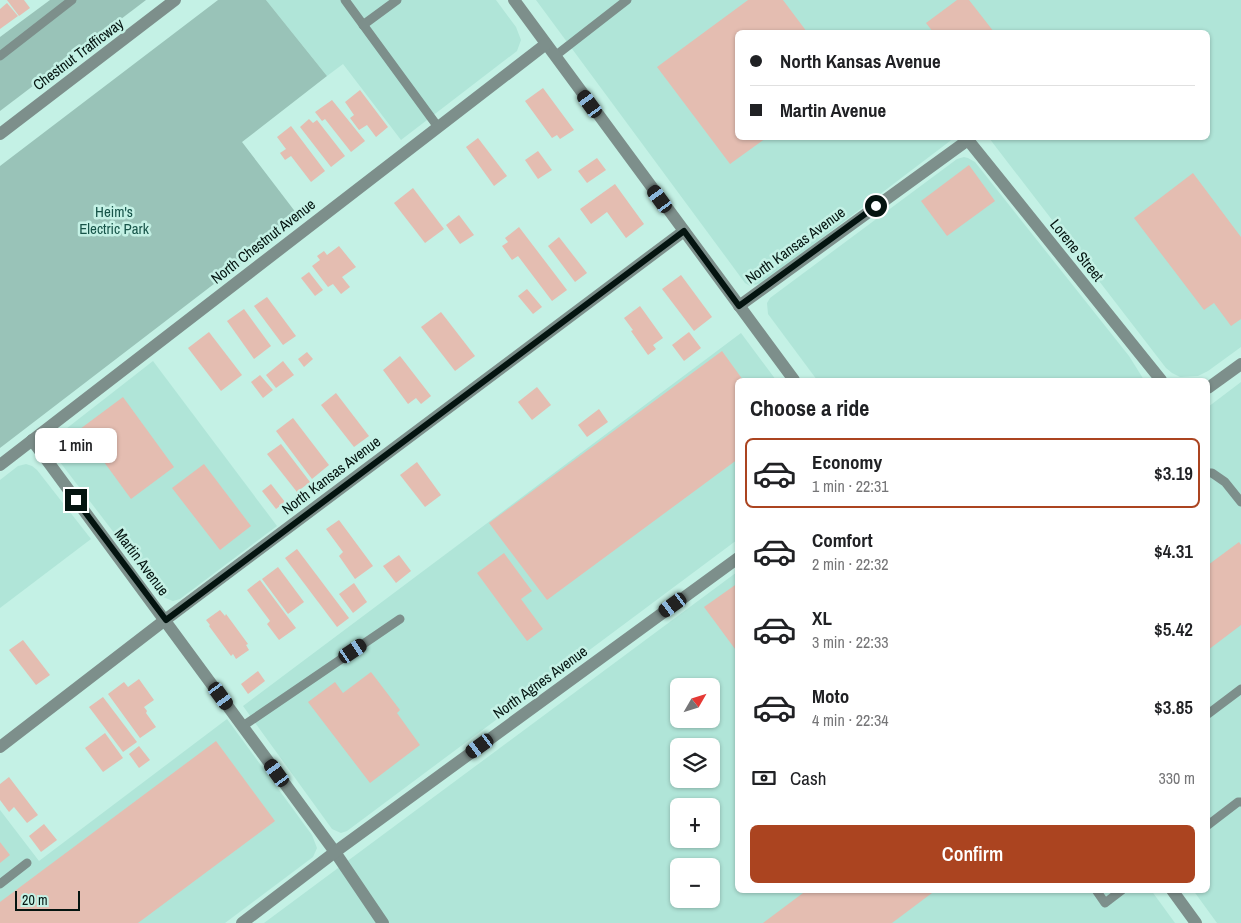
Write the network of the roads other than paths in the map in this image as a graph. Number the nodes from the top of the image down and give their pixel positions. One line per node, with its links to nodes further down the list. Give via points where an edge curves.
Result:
1 (72, 0): 9 (lane)
2 (175, 0): 12 (street, Chestnut Trafficway)
3 (345, 0): 7 (lane)
4 (397, 0): 7 (lane)
5 (514, 0): 8 (street)
6 (626, 0): 10 (lane)
7 (363, 25): 11 (lane)
8 (546, 44): 10 (street); 11 (street, North Chestnut Avenue)
9 (0, 56)
10 (555, 56): 14 (street)
11 (438, 127): 20 (street, North Chestnut Avenue)
12 (0, 134)
13 (968, 140): 15 (street, North Kansas Avenue); 18 (street, Lorene Street)
14 (684, 231): 15 (street); 26 (street, North Kansas Avenue)
15 (739, 306): 17 (street)
16 (1241, 364): 19 (street)
17 (793, 378)
18 (1159, 378)
19 (1210, 387)
20 (32, 440): 21 (street, North Chestnut Avenue); 26 (street, Martin Avenue)
21 (0, 465)
22 (1210, 473): 23 (lane, via 1225,482)
23 (1241, 502)
24 (735, 560): 33 (street, North Agnes Avenue)
25 (400, 619): 29 (lane)
26 (166, 620): 29 (street, Martin Avenue); 30 (street, North Kansas Avenue)
27 (1241, 689): 28 (lane)
28 (1210, 712)
29 (243, 726): 33 (street, Martin Avenue)
30 (0, 748)
31 (1241, 802): 32 (lane)
32 (1210, 823)
33 (335, 852): 39 (street, North Agnes Avenue); 40 (street, Martin Avenue)
34 (27, 863): 35 (lane)
35 (0, 884)
36 (1098, 893): 37 (lane, via 1105,903)
37 (1118, 893)
38 (1174, 893): 41 (street)
39 (242, 923)
40 (382, 923)
41 (1196, 923)

